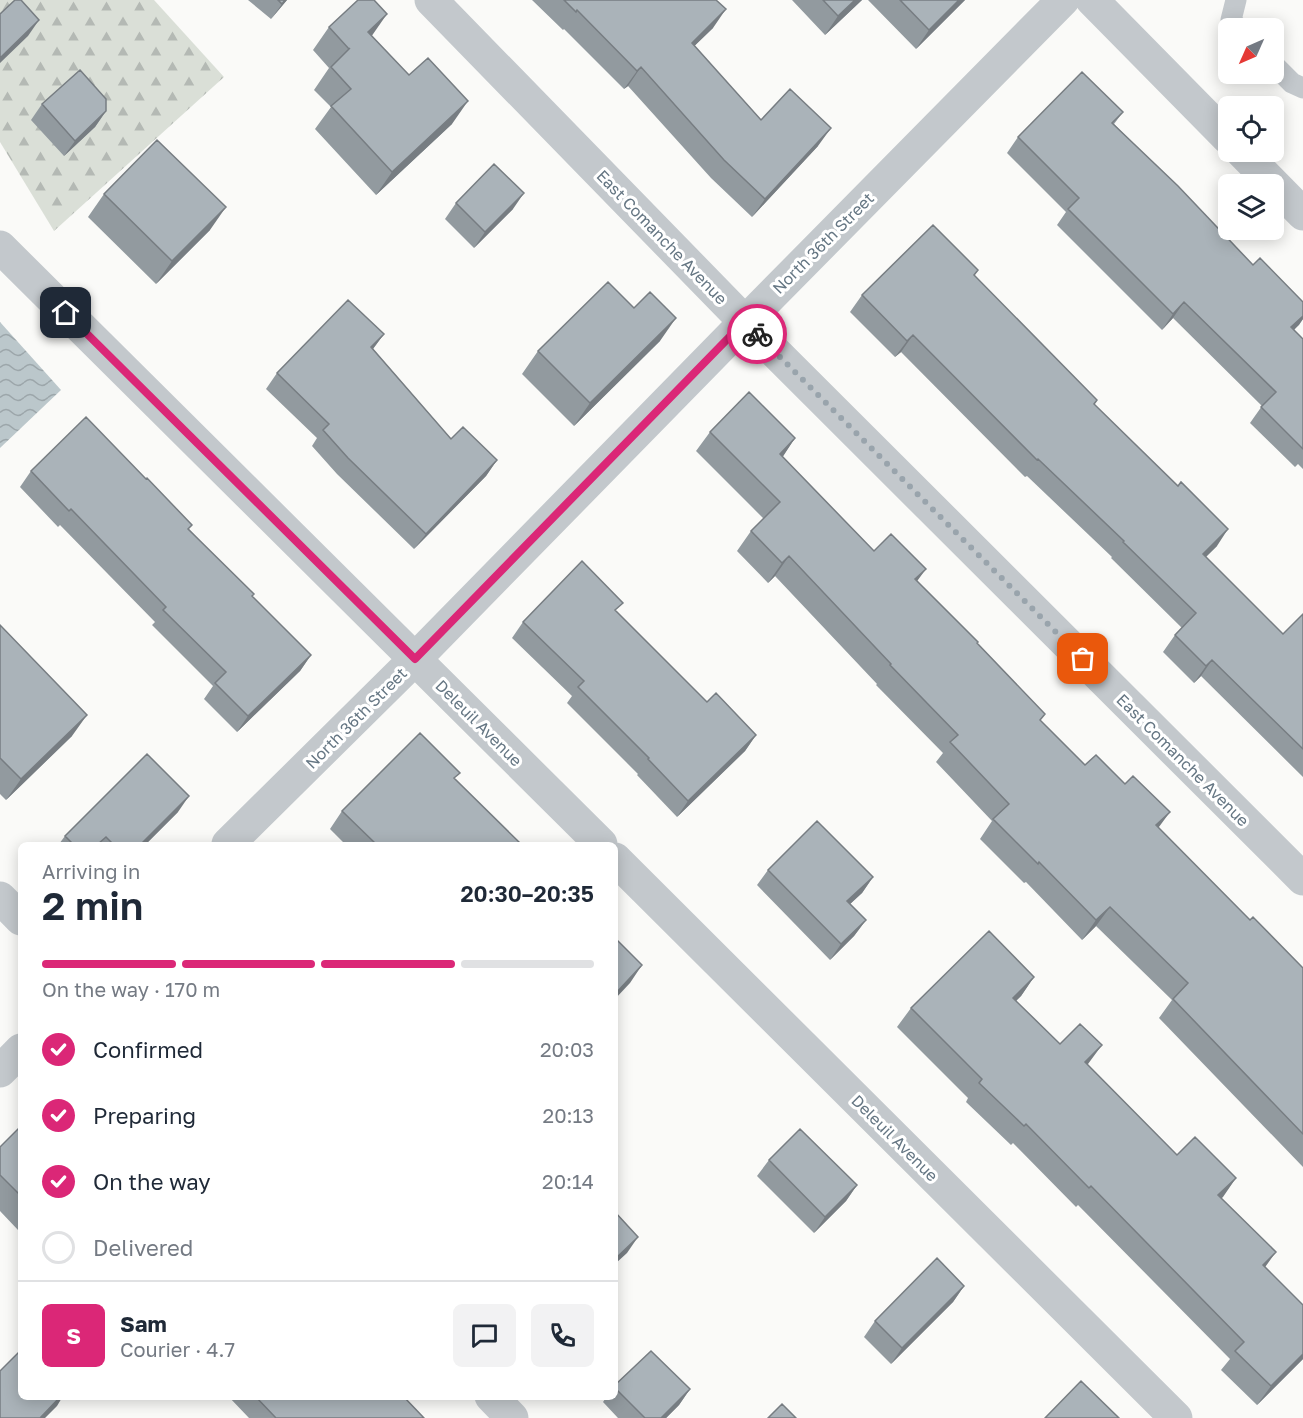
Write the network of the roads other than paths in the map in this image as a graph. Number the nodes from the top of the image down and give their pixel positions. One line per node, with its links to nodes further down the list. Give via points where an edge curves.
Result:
1 (432, 0): 12 (street, East Comanche Avenue)
2 (1063, 0): 12 (street, North 36th Street)
3 (1092, 0): 8 (street)
4 (1236, 0): 5 (lane)
5 (1232, 18)
6 (1284, 75): 7 (lane)
7 (1303, 88)
8 (1218, 128)
9 (1252, 162): 10 (street)
10 (1303, 214)
11 (0, 247): 13 (street, Deleuil Avenue)
12 (745, 321): 13 (street, North 36th Street); 17 (street, East Comanche Avenue)
13 (415, 659): 14 (street, North 36th Street); 15 (street, Deleuil Avenue)
14 (230, 842)
15 (599, 842)
16 (618, 862): 24 (street, Deleuil Avenue)
17 (1303, 879)
18 (0, 898): 19 (street)
19 (18, 916)
20 (18, 1053): 21 (street)
21 (0, 1071)
22 (495, 1400): 23 (street)
23 (512, 1418)
24 (1176, 1418)

